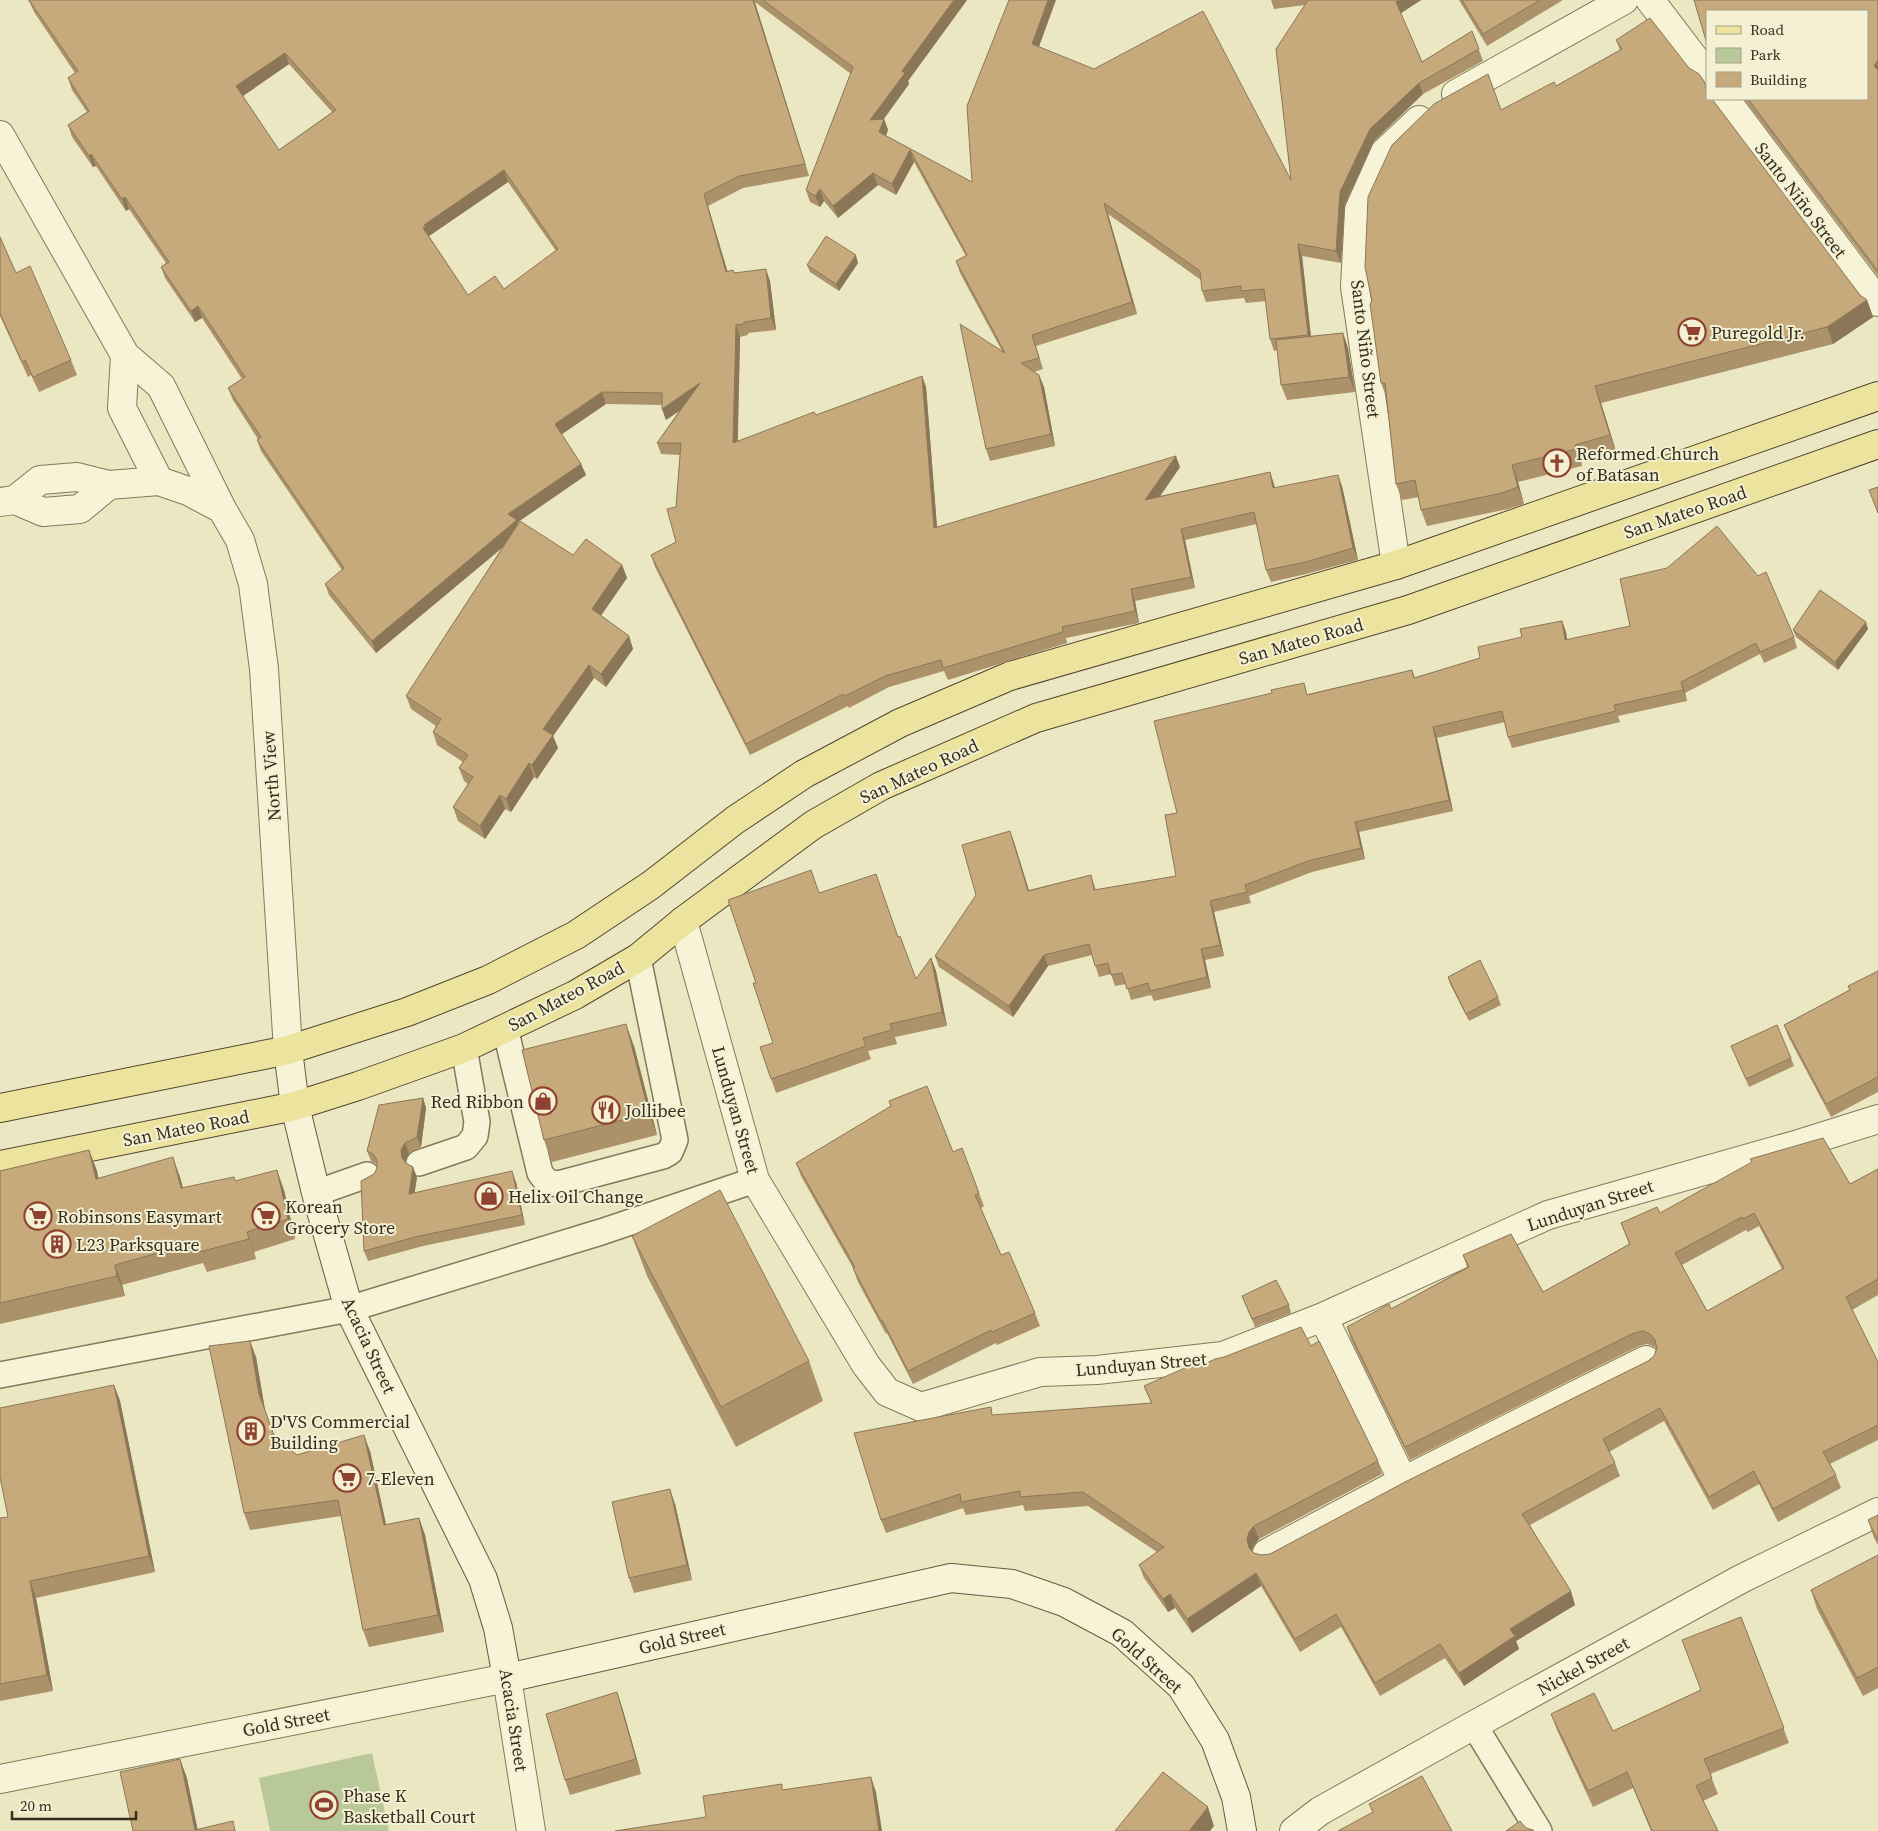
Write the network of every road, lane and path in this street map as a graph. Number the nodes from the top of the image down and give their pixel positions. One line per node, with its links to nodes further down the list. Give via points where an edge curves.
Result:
1 (1624, 0): 13 (street, Santo Niño Street, via 1431,108 1385,152 1359,210 1356,287)
2 (1650, 0): 3 (street)
3 (1706, 74)
4 (1726, 100): 6 (street, Santo Niño Street)
5 (0, 135): 7 (street)
6 (1878, 302)
7 (125, 355): 10 (street, via 122,408); 12 (street, North View, via 162,386)
8 (1878, 396): 13 (main road)
9 (1878, 444): 14 (main road, San Mateo Road, via 1408,610 1036,718 881,786 813,825)
10 (158, 481): 11 (street, via 109,485 80,510 43,512); 12 (street, via 188,491)
11 (8, 501)
12 (222, 509): 18 (street, North View, via 240,540 253,584 260,631)
13 (1396, 565): 18 (main road, via 1010,676 900,723 804,774 576,935 488,980 407,1012)
14 (683, 921): 15 (main road, San Mateo Road); 25 (street, Lunduyan Street)
15 (638, 958): 16 (main road, San Mateo Road, via 575,995); 16 (lane, via 675,1140 670,1152 663,1156 558,1184 547,1182 540,1173)
16 (505, 1028): 17 (main road, San Mateo Road)
17 (464, 1048): 19 (main road, San Mateo Road); 22 (lane, via 477,1122 475,1136 466,1147)
18 (288, 1050): 19 (street, Acacia Street); 20 (main road)
19 (295, 1106): 23 (main road, San Mateo Road); 26 (street, Acacia Street)
20 (0, 1108)
21 (1878, 1119): 28 (street, Lunduyan Street, via 1548,1215)
22 (419, 1163)
23 (0, 1165)
24 (367, 1175): 26 (lane)
25 (755, 1180): 27 (lane, via 601,1232); 28 (street, Lunduyan Street, via 866,1365 887,1392 921,1407 1040,1372 1097,1370 1223,1356)
26 (316, 1193): 27 (street, Acacia Street)
27 (350, 1308): 30 (lane); 34 (street, Acacia Street, via 483,1579 498,1628)
28 (1323, 1317): 31 (street)
29 (1646, 1360): 31 (street)
30 (0, 1375)
31 (1403, 1481): 33 (street)
32 (1878, 1512): 35 (street, Nickel Street, via 1741,1580)
33 (1267, 1552)
34 (507, 1678): 36 (street, Gold Street); 37 (street, Acacia Street); 38 (street, Gold Street, via 951,1578 1012,1584 1064,1602 1122,1633 1181,1686 1215,1740 1236,1797)
35 (1474, 1725): 39 (street, Nickel Street, via 1320,1812); 40 (lane)
36 (0, 1779)
37 (531, 1831)
38 (1242, 1831)
39 (1294, 1831)
40 (1539, 1831)

